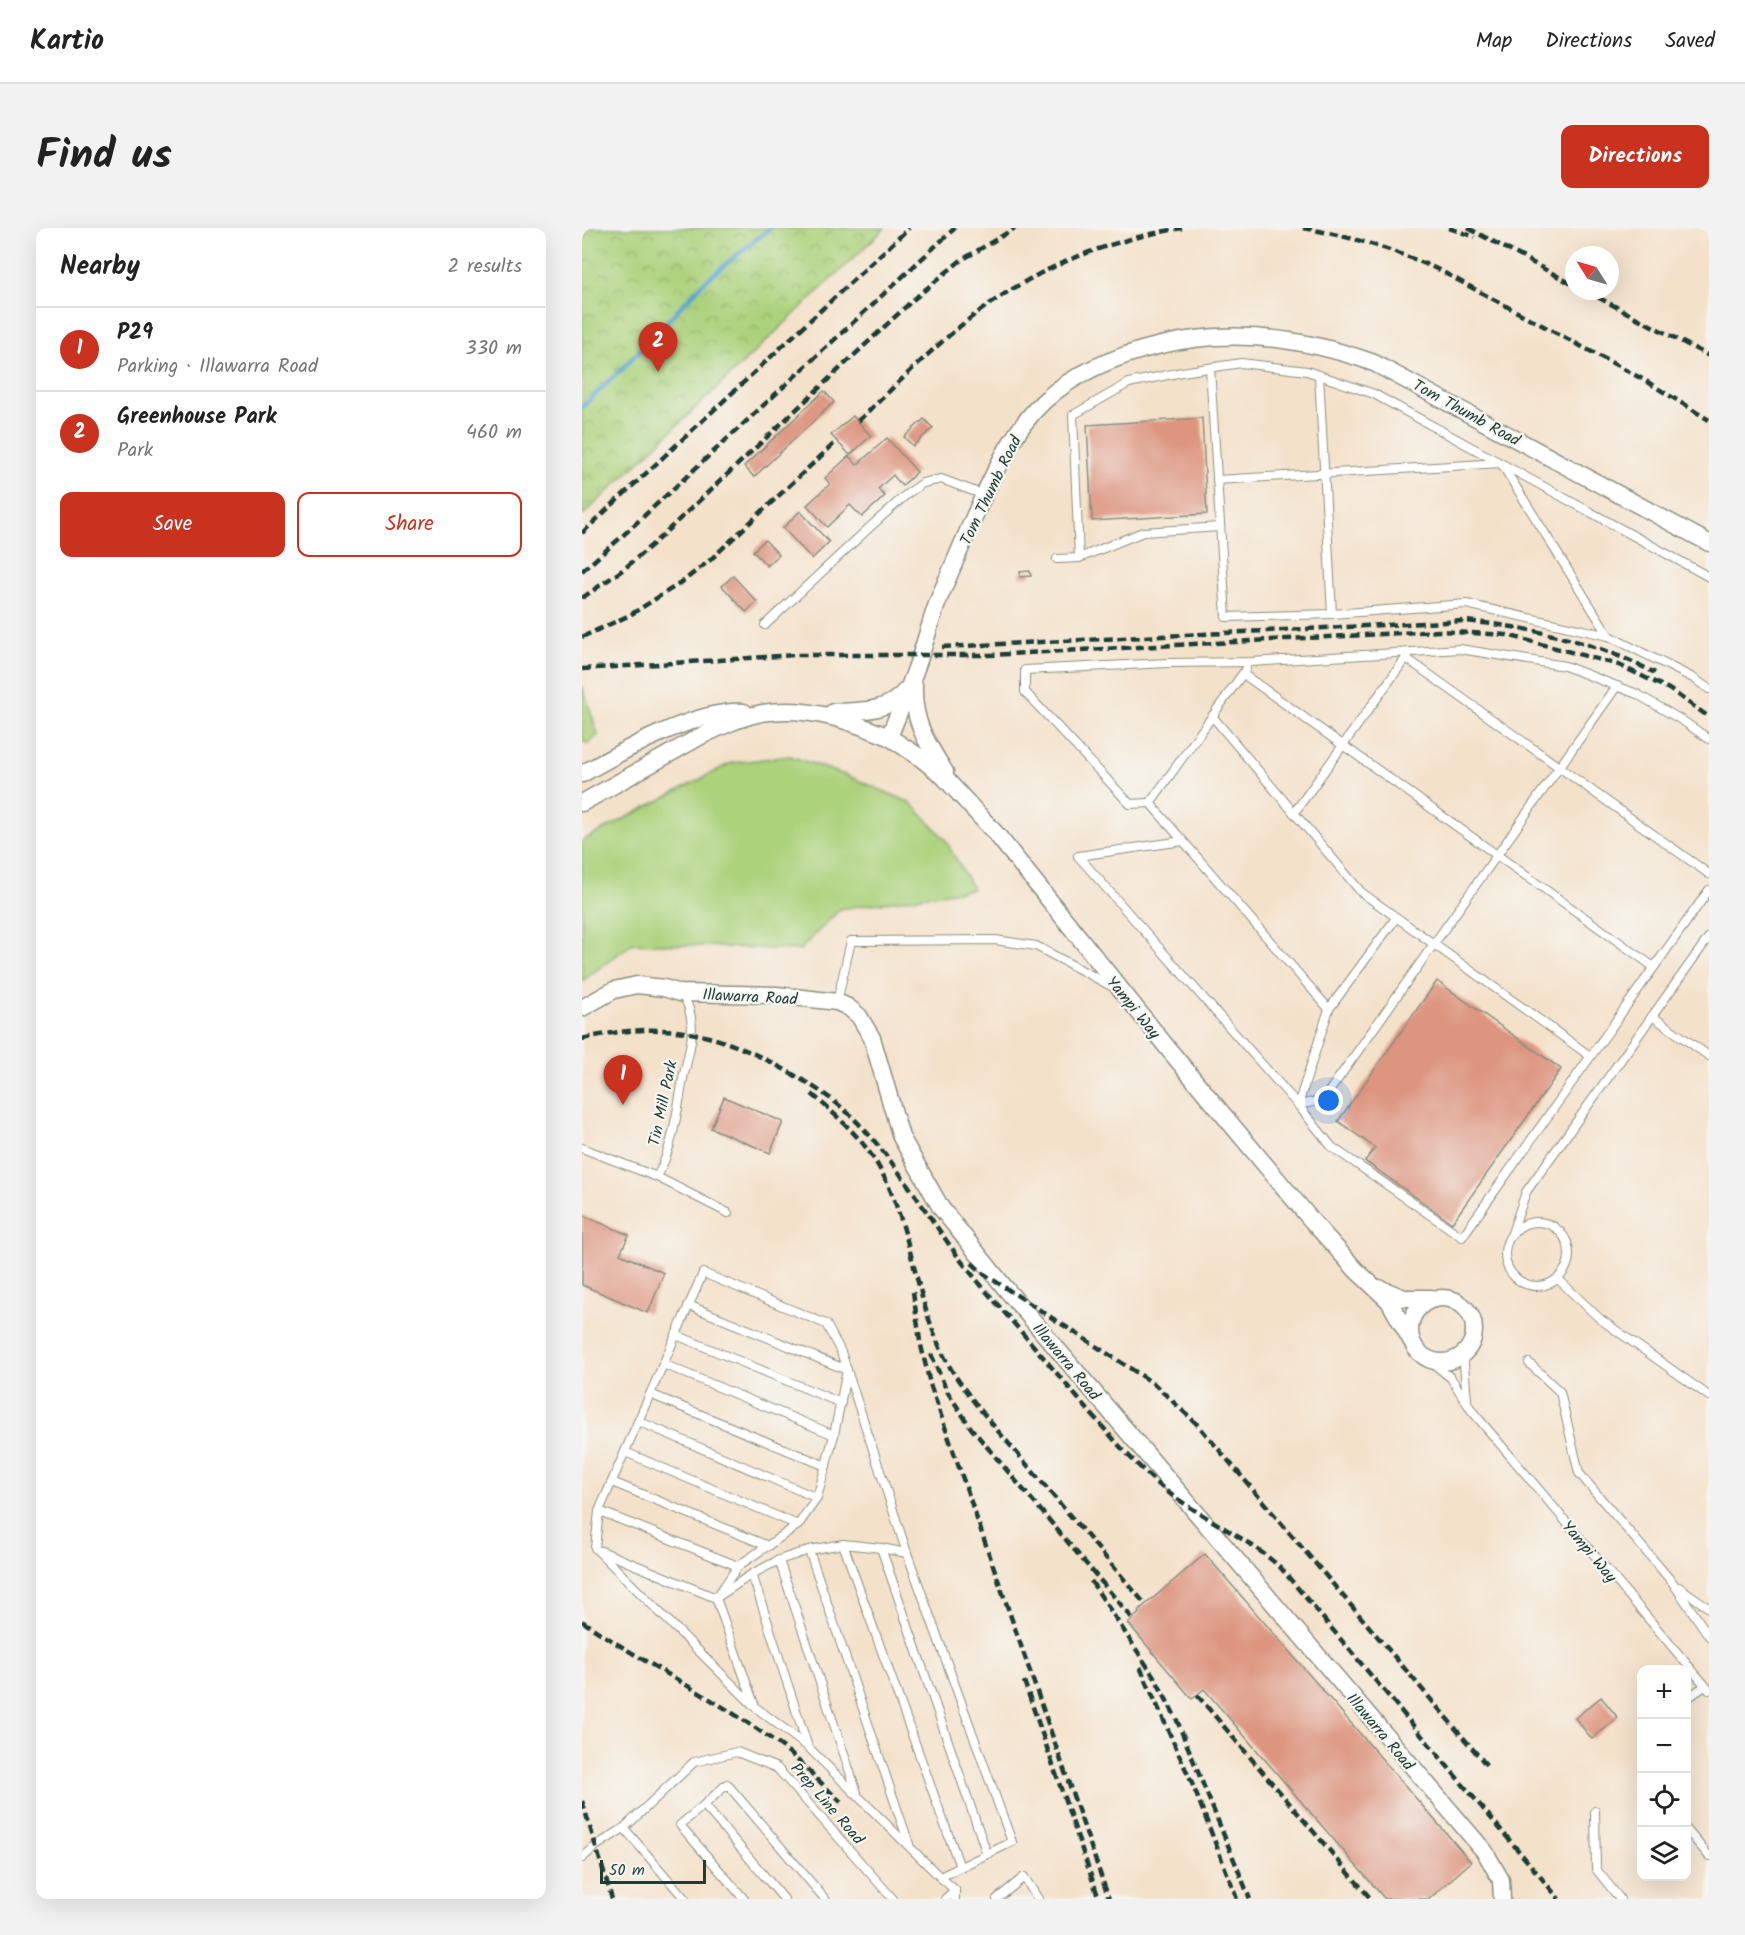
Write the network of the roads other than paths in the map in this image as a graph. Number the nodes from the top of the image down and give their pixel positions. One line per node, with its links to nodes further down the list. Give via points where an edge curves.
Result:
1 (1210, 368): 2 (lane, via 1241,363); 5 (lane); 9 (lane, via 1129,383 1073,415)
2 (1318, 375): 3 (lane, via 1374,394); 4 (lane)
3 (1501, 463): 4 (lane); 11 (lane); 14 (lane)
4 (1324, 474): 5 (lane); 12 (lane)
5 (1217, 480): 7 (lane)
6 (984, 495): 8 (street, Tom Thumb Road, via 1028,419 1043,402 1085,372 1135,351 1174,342 1237,336 1272,338 1340,351 1374,363); 13 (lane, via 941,480 923,483 870,526); 18 (street, Tom Thumb Road, via 941,595)
7 (1220, 526): 9 (lane, via 1143,532); 12 (lane, via 1226,617)
8 (1709, 543)
9 (1079, 558): 10 (lane)
10 (1058, 559)
11 (1709, 577)
12 (1332, 614): 14 (lane, via 1466,604)
13 (765, 625)
14 (1609, 636): 20 (lane)
15 (1408, 655): 16 (lane); 19 (lane, via 1460,649 1565,666); 26 (lane); 28 (lane)
16 (1251, 662): 17 (lane); 32 (lane, via 1025,670 1025,692 1130,804)
17 (1243, 674): 23 (lane); 26 (lane)
18 (912, 679): 22 (street, via 898,699 882,707); 24 (street, Tom Thumb Road); 30 (street, via 917,722)
19 (1617, 686): 25 (lane, via 1683,720); 28 (lane)
20 (1709, 689)
21 (760, 713): 22 (street); 27 (street, via 729,712 693,722); 31 (street, via 701,736)
22 (806, 713): 24 (street, via 854,722)
23 (1212, 716): 32 (lane); 33 (lane)
24 (889, 737): 30 (street, Yampi Way, via 930,764)
25 (1709, 739)
26 (1343, 745): 33 (lane); 35 (lane)
27 (585, 767): 29 (street, via 591,776)
28 (1559, 768): 35 (lane); 36 (lane)
29 (582, 790)
30 (956, 790): 42 (street, Yampi Way, via 998,836)
31 (582, 803)
32 (1150, 803): 34 (lane)
33 (1294, 813): 38 (lane, via 1361,892)
34 (1183, 841): 46 (lane); 50 (lane, via 1078,856)
35 (1497, 855): 40 (lane); 41 (lane)
36 (1709, 874)
37 (1709, 890): 41 (lane)
38 (1396, 918): 40 (lane); 46 (lane)
39 (1709, 937): 47 (lane)
40 (1433, 944): 48 (lane); 50 (lane, via 1323,1100)
41 (1654, 967): 48 (lane)
42 (1122, 991): 44 (lane, via 1036,946 995,940 851,941); 56 (street, Yampi Way, via 1311,1221)
43 (680, 993): 44 (street, Illawarra Road, via 777,995); 45 (street, Illawarra Road, via 629,985); 52 (lane, Tin Mill Park, via 689,1011 692,1033 675,1129)
44 (837, 1002): 115 (street, Illawarra Road, via 859,1016 872,1038 901,1137 941,1208 1485,1852 1501,1880)
45 (582, 1008)
46 (1329, 1009): 50 (lane)
47 (1652, 1016): 49 (lane); 54 (lane, via 1526,1192)
48 (1590, 1056): 50 (lane, via 1462,1237 1332,1147)
49 (1709, 1056)
50 (1298, 1105)
51 (582, 1148): 52 (lane)
52 (657, 1177): 53 (lane)
53 (728, 1213)
54 (1512, 1233): 55 (lane, via 1505,1260 1514,1276 1540,1286); 55 (lane, via 1530,1222 1541,1221 1560,1230 1570,1250 1565,1270)
55 (1558, 1279): 67 (lane, via 1600,1318)
56 (1373, 1285): 57 (street, Yampi Way, via 1404,1298); 60 (street, Yampi Way, via 1393,1307)
57 (1440, 1298): 60 (street, via 1426,1302 1415,1312 1410,1325); 61 (street, Yampi Way, via 1455,1300 1470,1315 1474,1333)
58 (688, 1305): 59 (lane); 65 (lane); 65 (lane, via 703,1273 826,1324)
59 (676, 1335): 64 (lane); 68 (lane)
60 (1411, 1340): 62 (street, Yampi Way)
61 (1464, 1353): 62 (street, via 1444,1362); 69 (lane, Yampi Way, via 1466,1391)
62 (1424, 1356): 69 (lane, Yampi Way, via 1447,1374)
63 (1529, 1363): 87 (lane, via 1560,1392 1580,1473)
64 (663, 1365): 66 (lane); 71 (lane)
65 (847, 1370): 68 (lane); 83 (lane)
66 (650, 1394): 70 (lane); 73 (lane)
67 (1709, 1396)
68 (840, 1403): 71 (lane)
69 (1472, 1411): 91 (lane, Yampi Way)
70 (638, 1421): 72 (lane); 75 (lane)
71 (834, 1436): 73 (lane)
72 (625, 1452): 74 (lane); 77 (lane)
73 (826, 1466): 75 (lane)
74 (612, 1482): 76 (lane); 79 (lane)
75 (817, 1498): 77 (lane)
76 (599, 1511): 80 (lane); 85 (lane)
77 (798, 1525): 79 (lane)
78 (843, 1544): 81 (lane); 82 (lane); 104 (lane)
79 (768, 1546): 85 (lane)
80 (595, 1548): 88 (lane); 93 (lane)
81 (881, 1548): 83 (lane); 101 (lane)
82 (809, 1550): 84 (lane); 100 (lane)
83 (907, 1553): 101 (lane, via 1012,1842)
84 (779, 1560): 86 (lane); 95 (lane)
85 (738, 1566): 88 (lane)
86 (752, 1574): 88 (lane); 94 (lane)
87 (1673, 1583): 89 (lane); 90 (lane)
88 (716, 1598): 93 (lane)
89 (1709, 1608)
90 (1709, 1636)
91 (1707, 1688): 92 (lane)
92 (1691, 1696)
93 (755, 1707): 94 (lane)
94 (808, 1747): 95 (lane)
95 (858, 1796): 100 (lane)
96 (704, 1804): 108 (lane, via 680,1825); 109 (lane); 110 (lane, via 727,1784)
97 (1595, 1811): 116 (lane, via 1596,1869)
98 (624, 1828): 103 (lane, Prep Line Road); 107 (lane); 111 (lane, Prep Line Road, via 694,1762 737,1752 777,1768)
99 (1691, 1835): 102 (lane)
100 (910, 1848): 105 (lane)
101 (987, 1854): 104 (lane)
102 (1709, 1856)
103 (582, 1858)
104 (960, 1867): 105 (lane)
105 (940, 1877): 106 (lane)
106 (955, 1895): 112 (lane)
107 (685, 1899)
108 (744, 1899)
109 (784, 1899)
110 (825, 1899)
111 (893, 1899)
112 (945, 1899)
113 (997, 1899): 114 (lane, via 1024,1876)
114 (1038, 1899)
115 (1502, 1899)
116 (1620, 1899)

